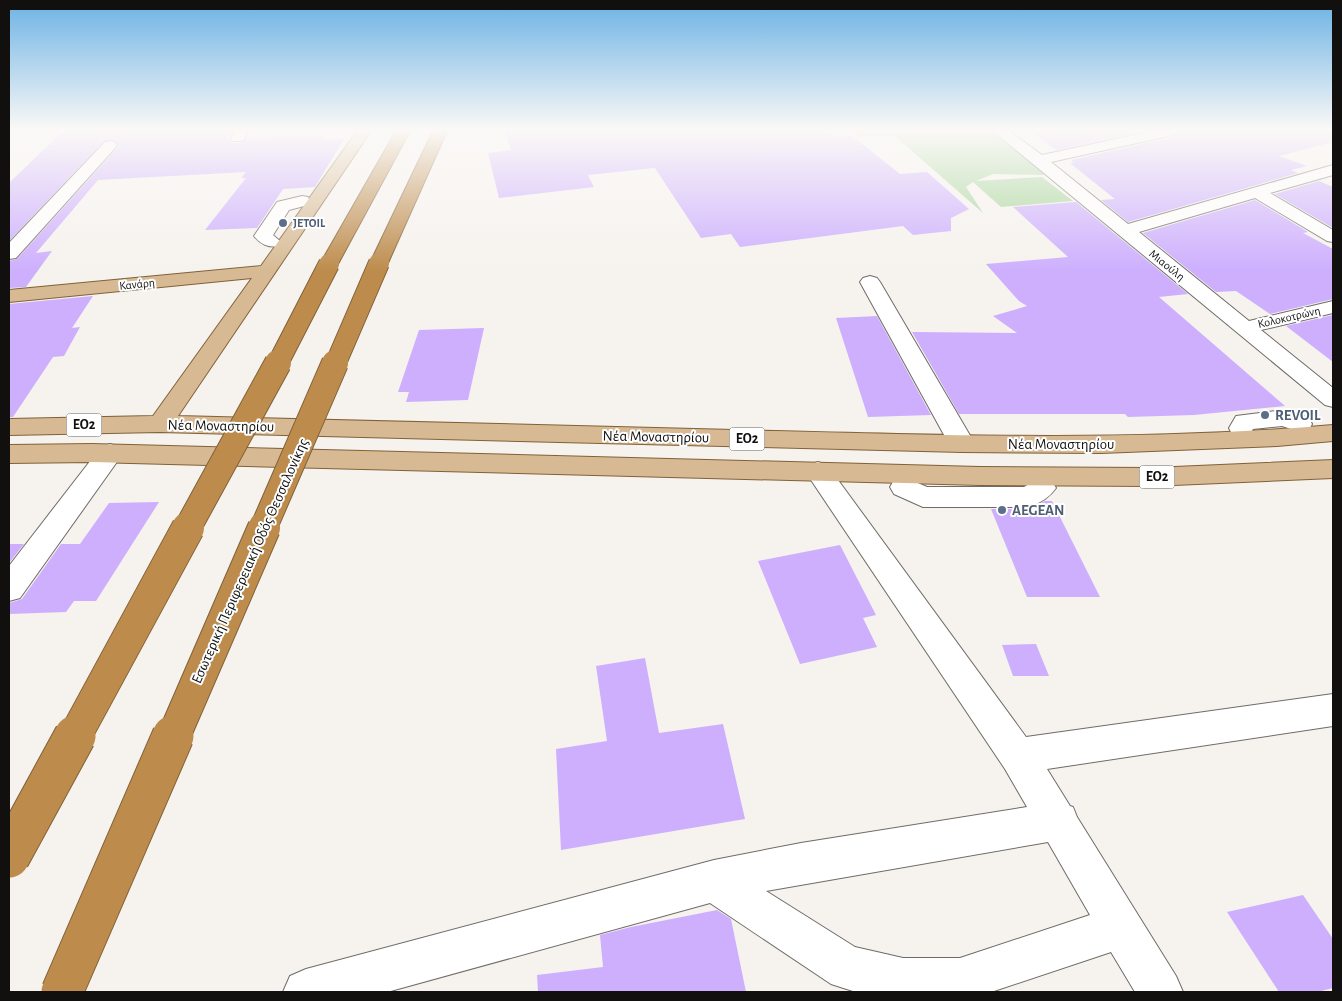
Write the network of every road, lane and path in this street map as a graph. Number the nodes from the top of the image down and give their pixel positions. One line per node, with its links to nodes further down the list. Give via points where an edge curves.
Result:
1 (80, 178): 12 (street)
2 (327, 178): 8 (main road)
3 (377, 178): 35 (highway, bridge)
4 (419, 178): 38 (highway, Εσωτερική Περιφερειακή Οδός Θεσσαλονίκης, bridge)
5 (1060, 178): 9 (street, Μιαούλη)
6 (1308, 178): 7 (street)
7 (1258, 193): 9 (street); 10 (street)
8 (310, 199): 11 (street, via 283,206 263,236); 13 (main road)
9 (1124, 231): 17 (street, Μιαούλη)
10 (1333, 237)
11 (272, 242)
12 (9, 254)
13 (265, 271): 15 (main road, Κανάρη); 19 (main road)
14 (870, 282): 24 (street)
15 (9, 296)
16 (1333, 307): 17 (street, Κολοκοτρώνη)
17 (1246, 328): 18 (street, Μιαούλη)
18 (1333, 400)
19 (160, 424): 21 (main road, Νέα Μοναστηρίου / ΕΟ2); 24 (main road, Νέα Μοναστηρίου / ΕΟ2)
20 (1300, 424): 22 (street, via 1284,418 1245,422)
21 (9, 426)
22 (1241, 428)
23 (1333, 433): 24 (main road, Νέα Μοναστηρίου / ΕΟ2, via 1101,445)
24 (962, 444)
25 (110, 453): 26 (main road, Νέα Μοναστηρίου / ΕΟ2); 28 (main road, Νέα Μοναστηρίου / ΕΟ2); 31 (street)
26 (9, 454)
27 (1333, 469): 28 (main road, Νέα Μοναστηρίου / ΕΟ2, via 1151,477)
28 (818, 471): 33 (street)
29 (904, 487): 30 (street, via 923,497 1029,497)
30 (1042, 488)
31 (9, 589)
32 (1333, 710): 33 (street)
33 (1018, 756): 34 (street)
34 (1059, 821): 36 (street, via 801,863); 37 (street)
35 (9, 857)
36 (714, 881): 37 (street, via 847,968 903,980 960,980); 39 (street)
37 (1121, 927): 40 (street)
38 (62, 992)
39 (306, 992)
40 (1160, 992)

